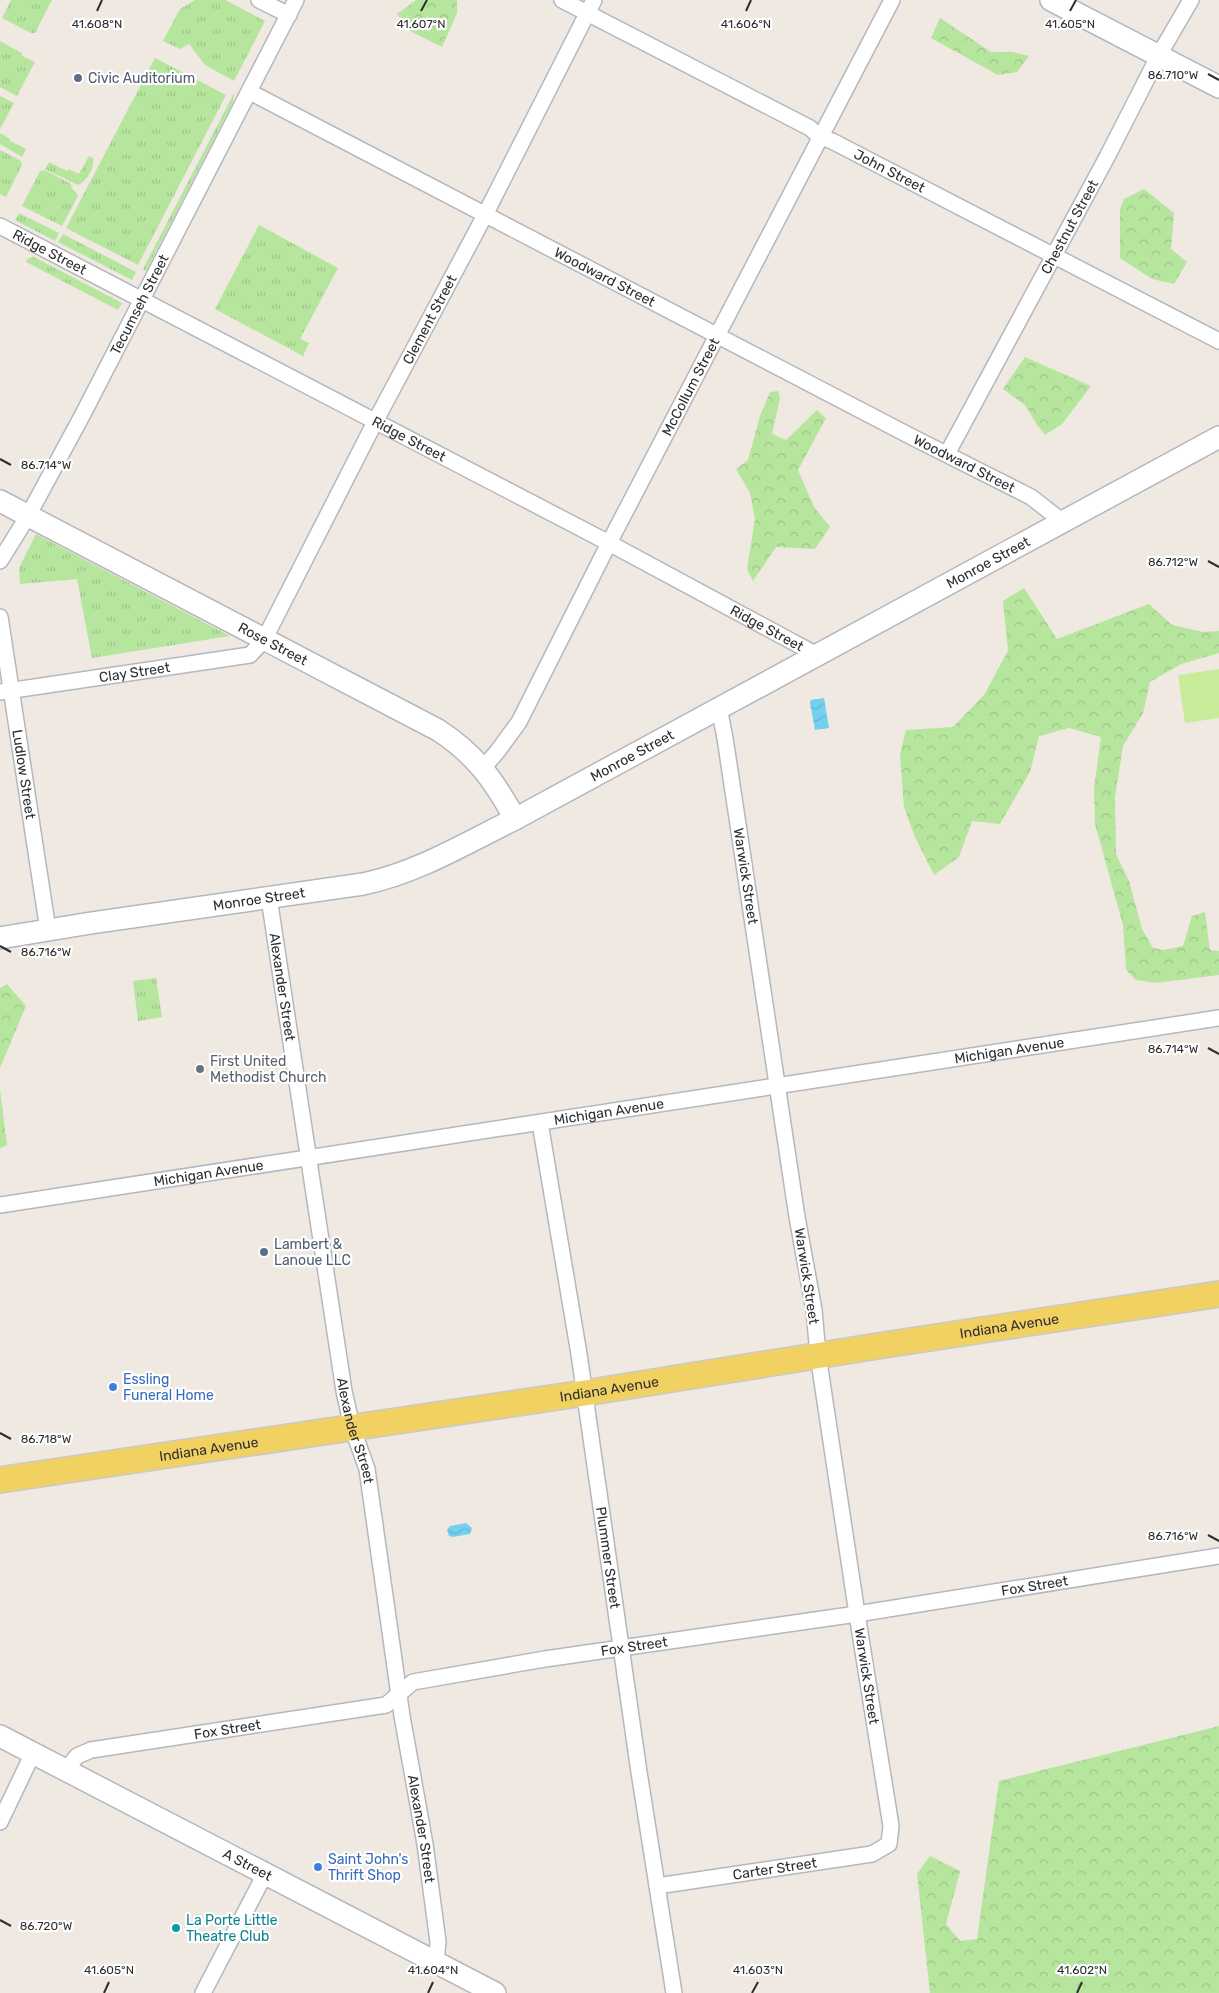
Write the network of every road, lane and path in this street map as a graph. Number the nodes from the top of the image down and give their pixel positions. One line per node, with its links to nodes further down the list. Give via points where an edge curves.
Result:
1 (259, 0): 8 (street)
2 (296, 0): 8 (street)
3 (562, 0): 7 (street, John Street)
4 (892, 0): 12 (street, McCollum Street)
5 (1051, 0): 9 (street)
6 (1191, 0): 9 (street, Chestnut Street)
7 (591, 7): 12 (street, John Street, via 810,128); 13 (street, Clement Street)
8 (289, 15): 11 (street)
9 (1159, 55): 10 (street); 15 (street, Chestnut Street)
10 (1219, 87)
11 (250, 92): 13 (street, Woodward Street); 16 (street, Tecumseh Street)
12 (820, 137): 15 (street, John Street); 17 (street, McCollum Street)
13 (485, 215): 17 (street, Woodward Street); 19 (street, Clement Street)
14 (0, 226): 16 (street, Ridge Street)
15 (1054, 254): 18 (street, John Street); 21 (street, Chestnut Street)
16 (140, 299): 19 (street, Ridge Street); 23 (street, Tecumseh Street)
17 (717, 335): 21 (street, Woodward Street); 25 (street, McCollum Street)
18 (1219, 341)
19 (375, 422): 25 (street, Ridge Street); 28 (street, Clement Street)
20 (1219, 437): 24 (street, Monroe Street)
21 (947, 454): 24 (street, Woodward Street, via 1032,497)
22 (0, 501): 23 (street, Rose Street)
23 (28, 516): 26 (street); 28 (street, Rose Street)
24 (1063, 522): 29 (street, Monroe Street)
25 (609, 543): 29 (street, Ridge Street); 32 (street, McCollum Street, via 518,722)
26 (0, 561)
27 (0, 617): 30 (street, Ludlow Street)
28 (264, 640): 30 (street, Clay Street, via 250,655); 32 (street, Rose Street, via 438,730 471,754)
29 (817, 655): 31 (street, Monroe Street)
30 (6, 691): 35 (street, Ludlow Street)
31 (719, 708): 33 (street, Monroe Street); 38 (street, Warwick Street)
32 (483, 768): 33 (street, Rose Street)
33 (515, 819): 34 (street, Monroe Street, via 395,876)
34 (269, 898): 35 (street, Monroe Street); 40 (street, Alexander Street)
35 (48, 930): 36 (street, Monroe Street)
36 (0, 938)
37 (1219, 1018): 38 (street, Michigan Avenue)
38 (778, 1085): 39 (street, Michigan Avenue); 43 (street, Warwick Street, via 814,1310)
39 (540, 1124): 40 (street, Michigan Avenue); 44 (street, Plummer Street)
40 (308, 1158): 41 (street, Michigan Avenue); 45 (street, Alexander Street)
41 (0, 1205)
42 (1219, 1294): 43 (main road, Indiana Avenue)
43 (818, 1355): 44 (main road, Indiana Avenue); 48 (street, Warwick Street)
44 (585, 1393): 45 (main road, Indiana Avenue); 49 (street, Plummer Street)
45 (352, 1427): 46 (main road, Indiana Avenue); 50 (street, Alexander Street, via 367,1469)
46 (0, 1480)
47 (1219, 1556): 48 (street, Fox Street)
48 (857, 1614): 49 (street, Fox Street); 55 (street, Warwick Street, via 891,1826)
49 (622, 1647): 50 (street, Fox Street, via 413,1682); 57 (street, Plummer Street)
50 (400, 1694): 53 (street, Fox Street, via 386,1705 91,1750 77,1756); 58 (street, Alexander Street, via 425,1844 438,1942)
51 (0, 1736): 52 (street, A Street)
52 (33, 1753): 53 (street, A Street); 54 (street)
53 (66, 1770): 56 (street, A Street)
54 (0, 1822)
55 (888, 1844): 57 (street, Carter Street, via 872,1854)
56 (265, 1874): 58 (street, A Street); 59 (street)
57 (657, 1886): 61 (street, Plummer Street)
58 (436, 1962): 60 (street, A Street)
59 (203, 1993)
60 (495, 1993)
61 (674, 1993)

